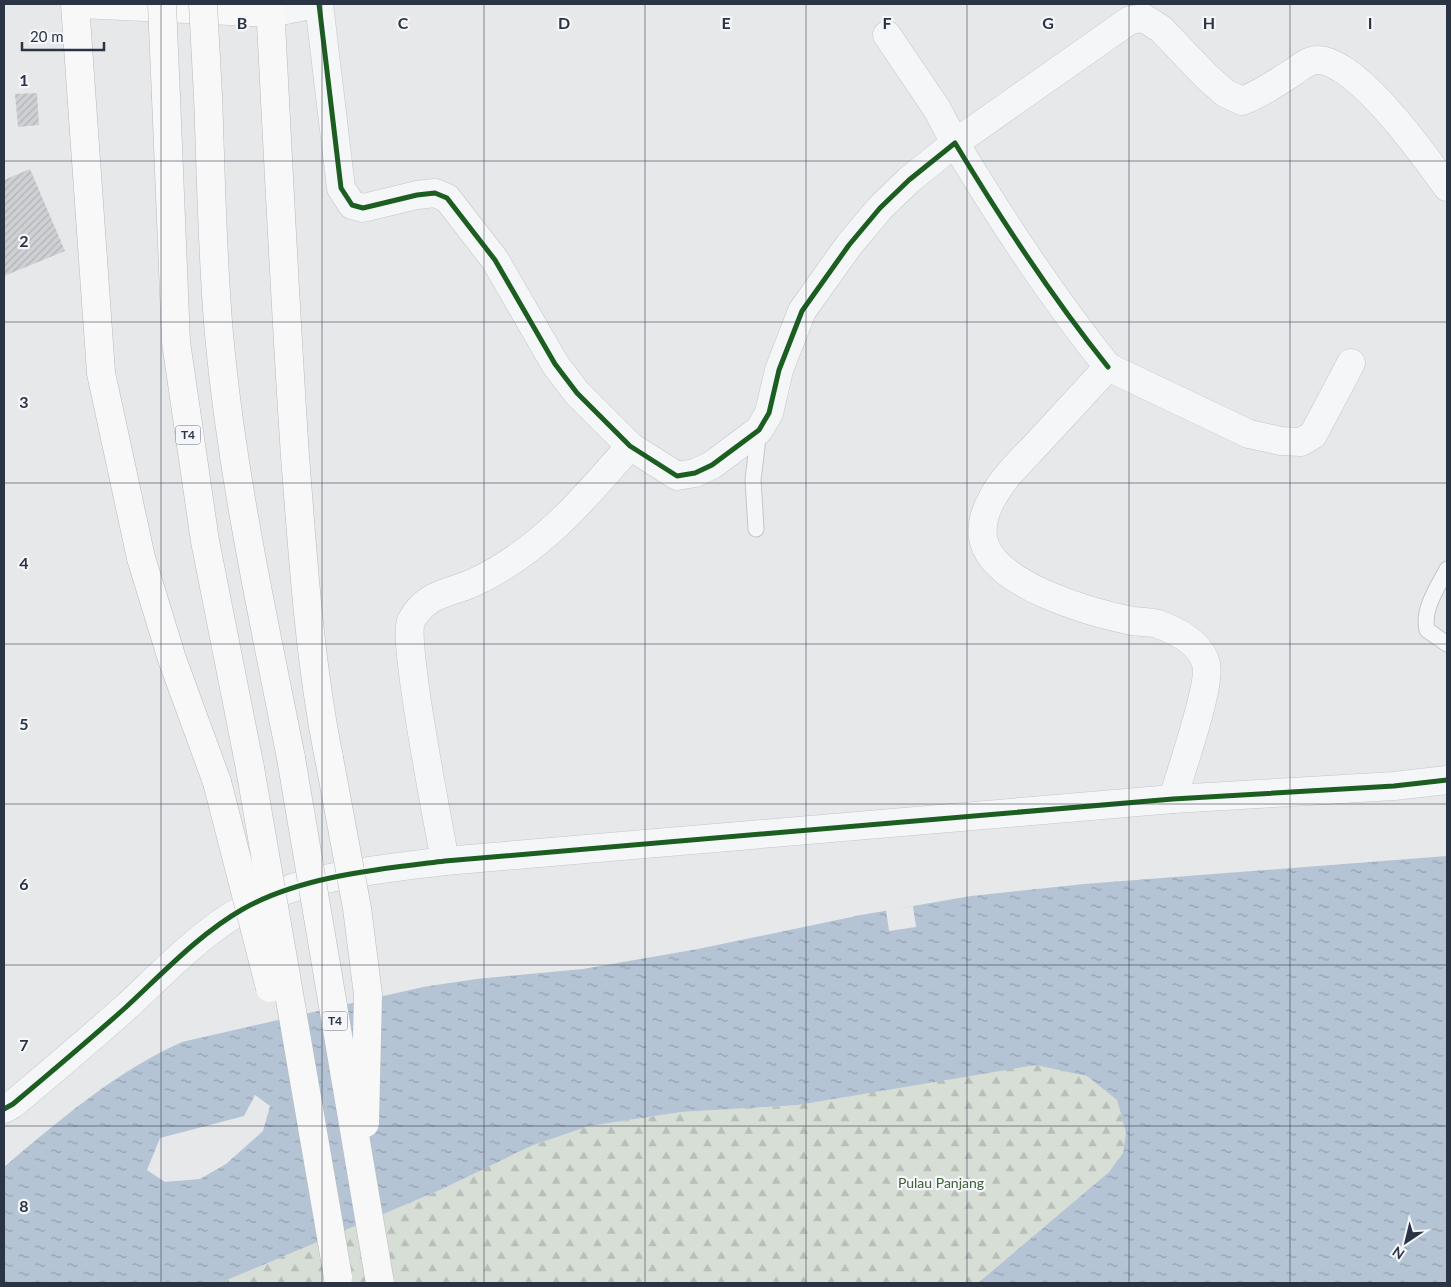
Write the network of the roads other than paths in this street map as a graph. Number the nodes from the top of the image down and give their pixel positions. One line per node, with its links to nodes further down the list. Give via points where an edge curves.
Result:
1 (74, 4): 23 (main road, bridge, via 101,373 141,558 172,659 217,782 258,937)
2 (81, 4): 7 (main road)
3 (162, 4): 23 (main road, T4, bridge, via 176,342 205,541 250,768)
4 (203, 4): 22 (main road, T4, bridge, via 212,237 219,334 232,435)
5 (315, 4): 7 (street)
6 (319, 4): 14 (street, via 341,188 346,199 363,208 417,195 435,193 447,198 495,260 554,364 577,393)
7 (270, 8): 22 (main road, bridge, via 284,290 300,524 316,693 357,908 368,995)
8 (887, 35): 9 (street, via 938,109)
9 (956, 143): 10 (street, via 1093,48 1119,26 1144,18 1161,29 1219,87 1242,101 1312,60 1329,60 1344,68 1391,114); 12 (street, via 1068,318); 13 (street, via 880,208 849,244 802,310 779,370 769,413)
10 (1447, 187)
11 (1351, 364): 12 (street, via 1313,435 1301,442 1249,434)
12 (1108, 367): 19 (street, via 1012,470 985,514 983,538 993,558 1010,575 1032,588 1078,607 1157,624 1181,634 1198,649 1206,664 1206,686)
13 (759, 430): 14 (street, via 712,465 695,473 677,476); 15 (lane, via 753,480)
14 (630, 446): 20 (street, via 581,503 548,535 475,582 439,594 424,603 410,623 413,672)
15 (756, 529)
16 (1447, 569): 17 (lane, via 1425,622 1427,630)
17 (1447, 644)
18 (1447, 780): 19 (street)
19 (1173, 799): 20 (street)
20 (445, 861): 21 (street, via 373,869 302,884 244,908 205,936 98,1032)
21 (4, 1110)
22 (364, 1188): 24 (main road, T4, bridge)
23 (338, 1280)
24 (380, 1283)

